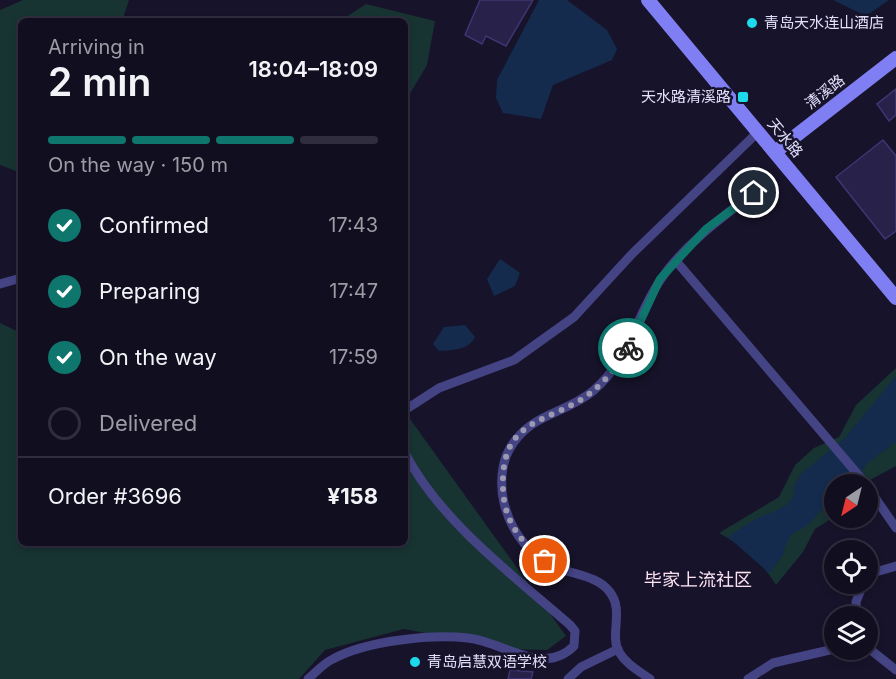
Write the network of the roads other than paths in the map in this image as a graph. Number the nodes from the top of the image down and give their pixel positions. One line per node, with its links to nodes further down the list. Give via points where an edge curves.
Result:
1 (648, 0): 3 (street, 天水路)
2 (896, 58): 4 (street, 清溪路)
3 (758, 132): 4 (street, 天水路); 10 (street, via 574,316 514,360 439,388)
4 (775, 152): 9 (street, 天水路)
5 (754, 193): 6 (street, via 706,229)
6 (676, 261): 12 (street); 17 (street, via 660,279 624,354 593,391 522,430 508,451 502,471 503,502 512,527 524,544 551,565 604,585 617,600)
7 (18, 279): 8 (street)
8 (0, 284)
9 (896, 298)
10 (408, 408)
11 (408, 459): 21 (street, via 418,478 457,522 570,625 575,632 574,646 566,654 545,660 466,638 413,640 348,652 330,660)
12 (857, 474)
13 (878, 502): 14 (street)
14 (896, 528)
15 (896, 566): 16 (street)
16 (878, 571)
17 (618, 649): 22 (street, via 581,667); 23 (street, via 627,662)
18 (824, 651): 24 (street, via 773,663)
19 (878, 655): 20 (street)
20 (896, 670)
21 (308, 679)
22 (568, 679)
23 (650, 679)
24 (748, 679)

